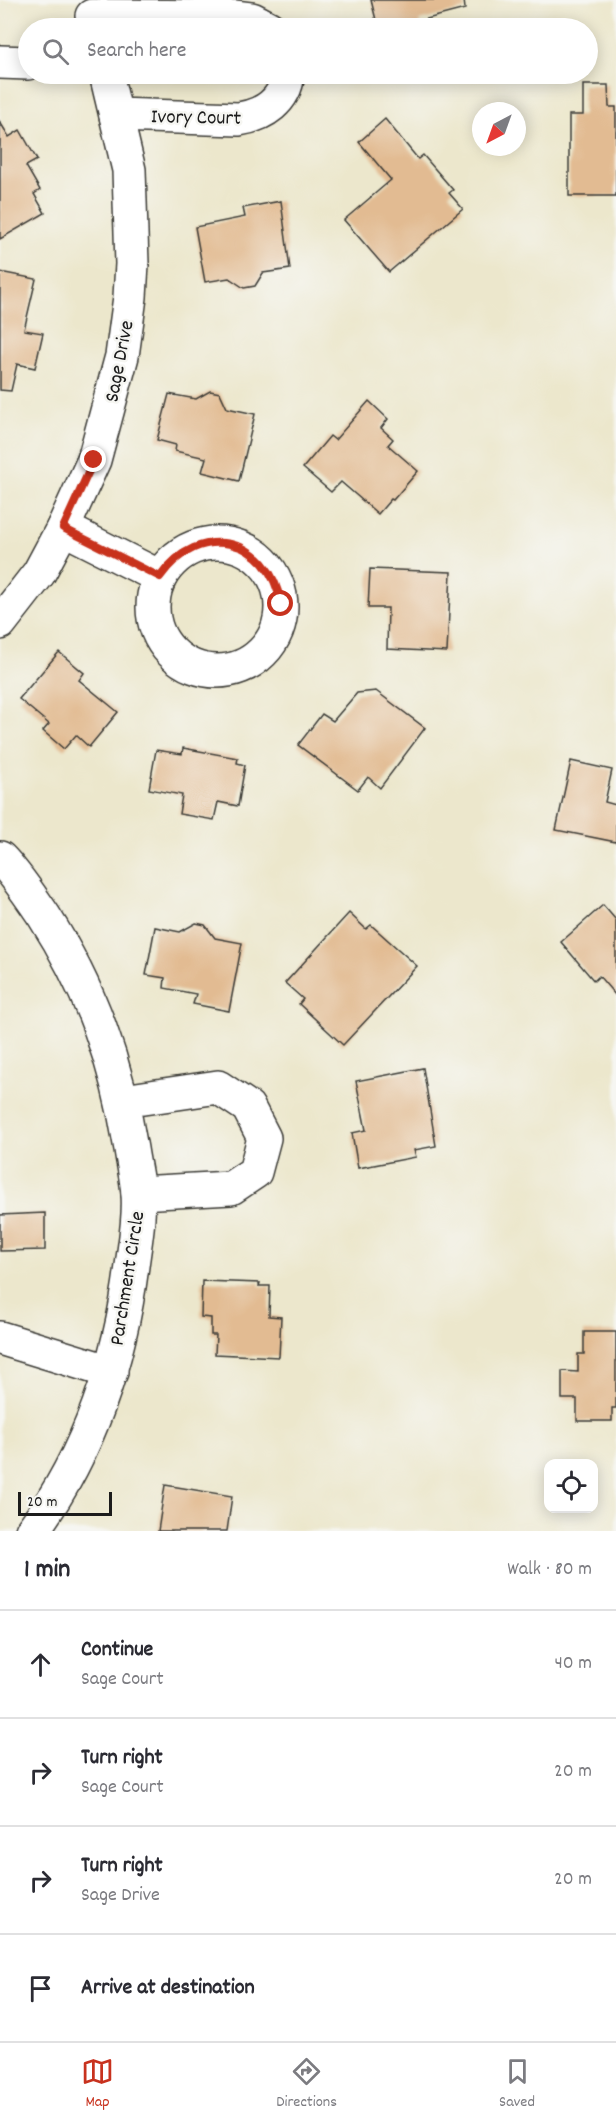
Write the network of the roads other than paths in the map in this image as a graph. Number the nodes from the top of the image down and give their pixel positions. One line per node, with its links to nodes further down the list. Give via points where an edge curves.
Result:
1 (92, 15): 2 (street)
2 (247, 18)
3 (0, 62): 4 (street)
4 (18, 63)
5 (108, 84): 7 (street, Sage Drive)
6 (286, 84): 7 (street, Ivory Court, via 269,108 239,119)
7 (116, 115): 8 (street, Sage Drive, via 129,170 130,297 122,356 108,414 94,460)
8 (63, 528): 9 (street); 10 (street, Sage Drive, via 39,573)
9 (160, 577)
10 (0, 623)
11 (0, 858): 12 (street, Parchment Circle, via 30,896 80,980 100,1025)
12 (123, 1101): 13 (street, Parchment Circle); 13 (street, via 218,1087 248,1107 264,1138 255,1172 231,1188)
13 (138, 1193): 15 (street, Parchment Circle, via 129,1293)
14 (0, 1338): 15 (street)
15 (111, 1372): 16 (street, Parchment Circle, via 88,1435)
16 (32, 1531)

